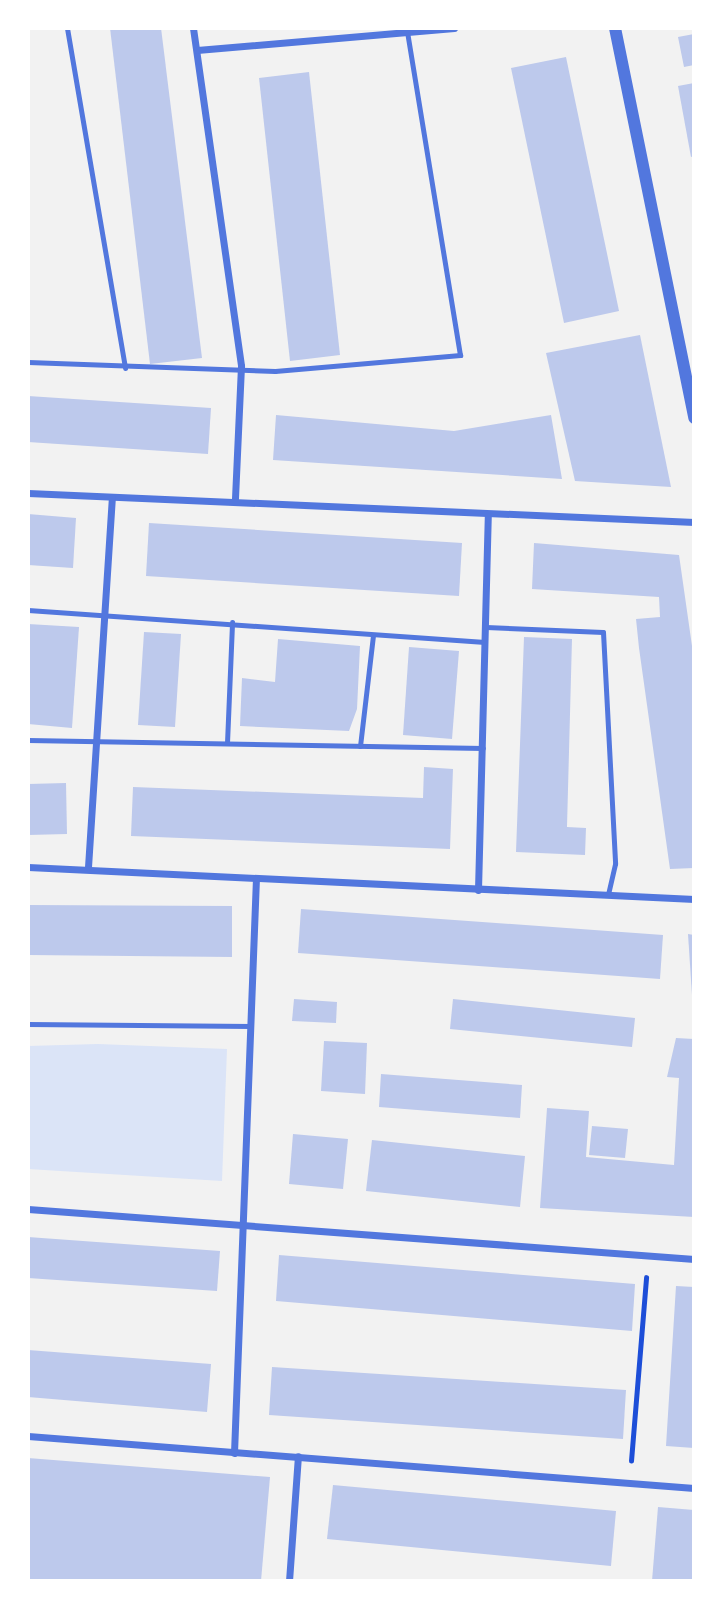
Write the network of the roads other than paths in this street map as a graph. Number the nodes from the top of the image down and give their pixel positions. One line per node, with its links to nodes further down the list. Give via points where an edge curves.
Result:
1 (67, 28): 9 (lane)
2 (193, 28): 6 (street)
3 (454, 28): 5 (street)
4 (615, 28): 10 (street)
5 (407, 32): 6 (street); 8 (lane, via 460,355 275,371)
6 (197, 50): 8 (street)
7 (28, 362): 9 (lane)
8 (240, 366): 9 (lane); 13 (street)
9 (125, 368)
10 (694, 418)
11 (28, 493): 12 (street)
12 (112, 498): 13 (street); 17 (street)
13 (235, 500): 14 (street)
14 (488, 516): 15 (street); 19 (street)
15 (694, 522)
16 (28, 610): 17 (lane)
17 (104, 615): 18 (lane); 23 (street)
18 (232, 622): 20 (lane); 24 (lane)
19 (486, 626): 21 (street); 31 (lane, via 603,632 615,864)
20 (373, 636): 21 (lane); 25 (lane)
21 (485, 642): 26 (street)
22 (28, 740): 23 (lane)
23 (96, 741): 24 (lane); 28 (street)
24 (226, 743): 25 (lane)
25 (360, 746): 26 (lane)
26 (483, 748): 30 (street)
27 (28, 867): 28 (street)
28 (88, 867): 29 (street)
29 (256, 879): 30 (street); 34 (street)
30 (478, 890): 31 (street)
31 (608, 894): 32 (street)
32 (694, 899)
33 (28, 1024): 34 (lane)
34 (251, 1026): 36 (street)
35 (28, 1209): 36 (street)
36 (243, 1227): 37 (street); 39 (street)
37 (694, 1259)
38 (28, 1436): 39 (street)
39 (234, 1453): 40 (street)
40 (298, 1457): 41 (street); 42 (street)
41 (694, 1488)
42 (289, 1581)

